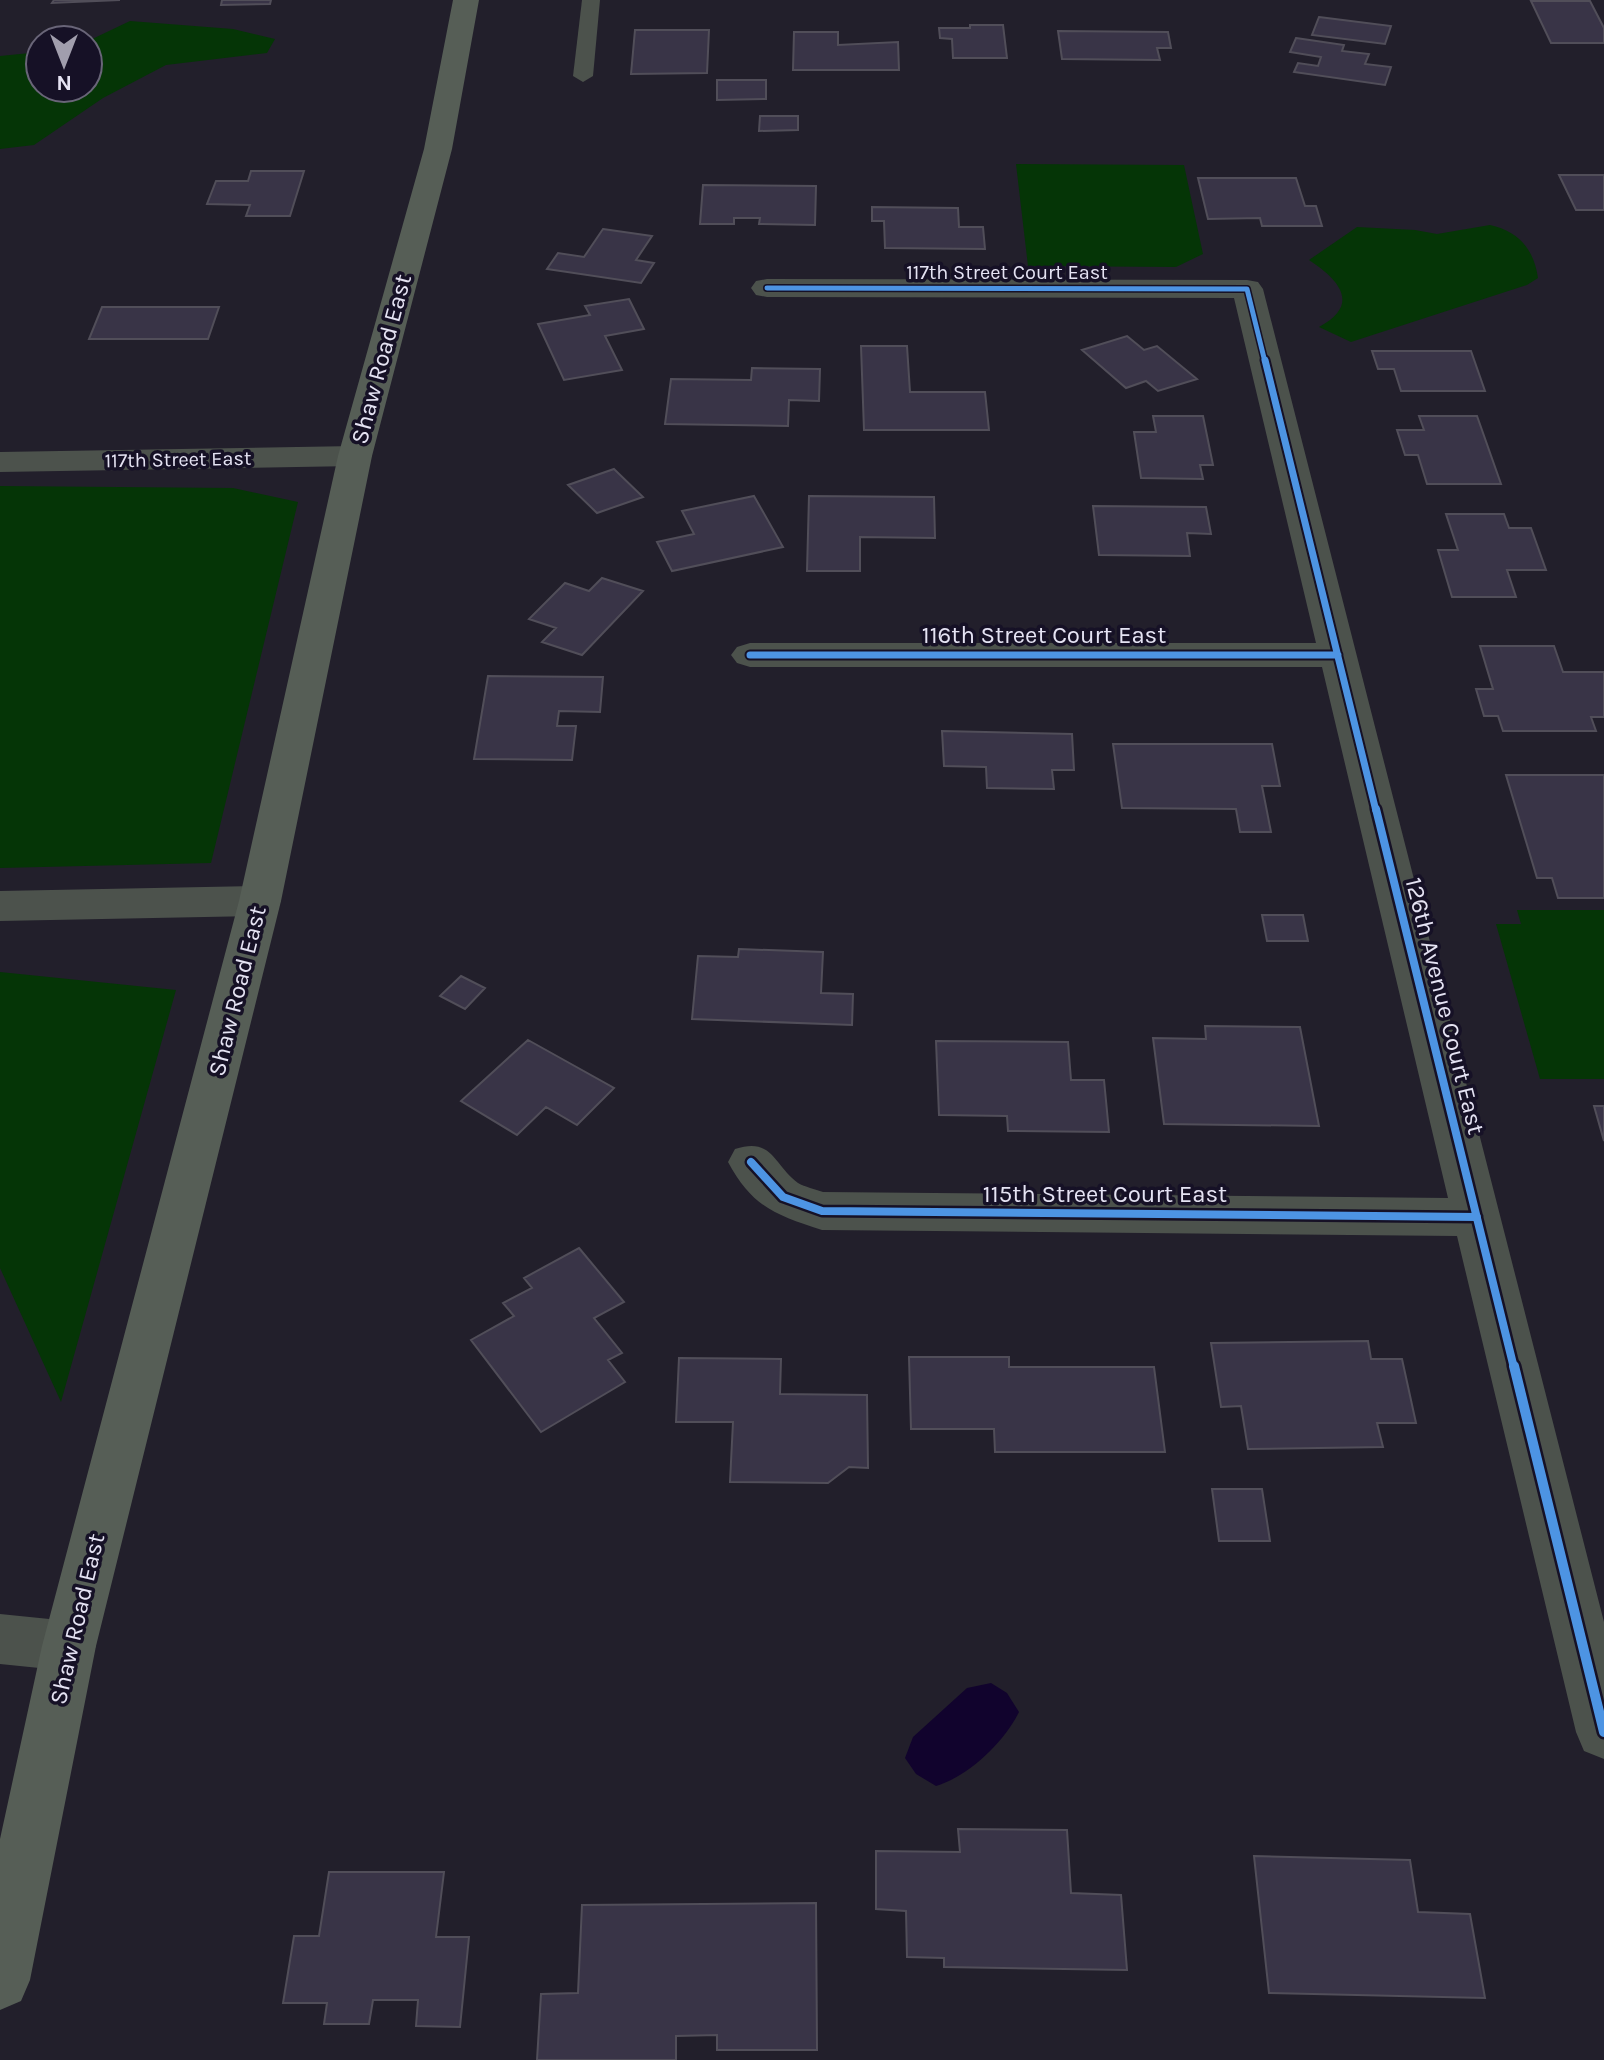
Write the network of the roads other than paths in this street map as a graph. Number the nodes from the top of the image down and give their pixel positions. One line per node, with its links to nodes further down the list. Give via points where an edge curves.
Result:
1 (466, 0): 6 (main road, Shaw Road East, via 438,149)
2 (591, 0): 3 (lane)
3 (583, 76)
4 (767, 288): 5 (street, 117th Street Court East)
5 (1247, 289): 9 (street, 126th Avenue Court East)
6 (355, 456): 7 (street, 117th Street East); 10 (main road, Shaw Road East)
7 (0, 462)
8 (750, 655): 9 (street, 116th Street Court East)
9 (1338, 655): 13 (street, 126th Avenue Court East)
10 (260, 901): 11 (street); 15 (main road, Shaw Road East)
11 (0, 906)
12 (751, 1162): 13 (street, 115th Street Court East, via 783,1197 822,1211)
13 (1477, 1217): 16 (street, 126th Avenue Court East)
14 (0, 1639): 15 (street)
15 (69, 1646): 17 (main road, Shaw Road East)
16 (1604, 1732)
17 (0, 1980)

